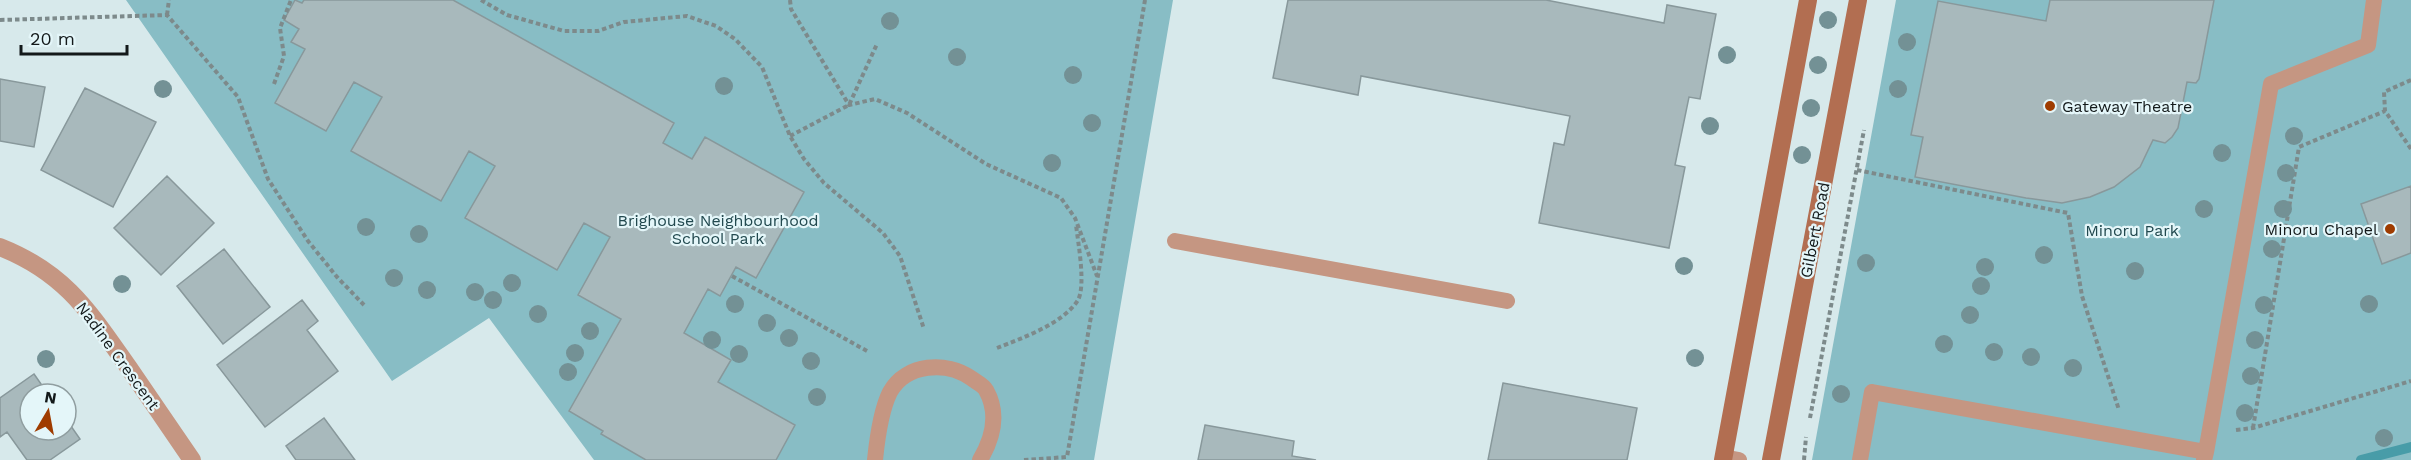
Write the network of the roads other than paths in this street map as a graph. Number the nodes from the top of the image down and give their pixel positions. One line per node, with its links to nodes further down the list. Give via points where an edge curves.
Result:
1 (1808, 0): 8 (main road)
2 (1858, 0): 12 (main road, Gilbert Road)
3 (2374, 0): 7 (lane, via 2368,45 2271,84)
4 (1175, 241): 6 (lane)
5 (0, 247): 9 (street, Nadine Crescent, via 27,257 47,271 91,314)
6 (1507, 301)
7 (2205, 456): 13 (lane, via 1872,392)
8 (1728, 459)
9 (192, 460)
10 (874, 460): 11 (lane, via 891,392 910,371 938,366 963,372 985,388 994,414 990,443)
11 (980, 460)
12 (1772, 460)
13 (1860, 460)

